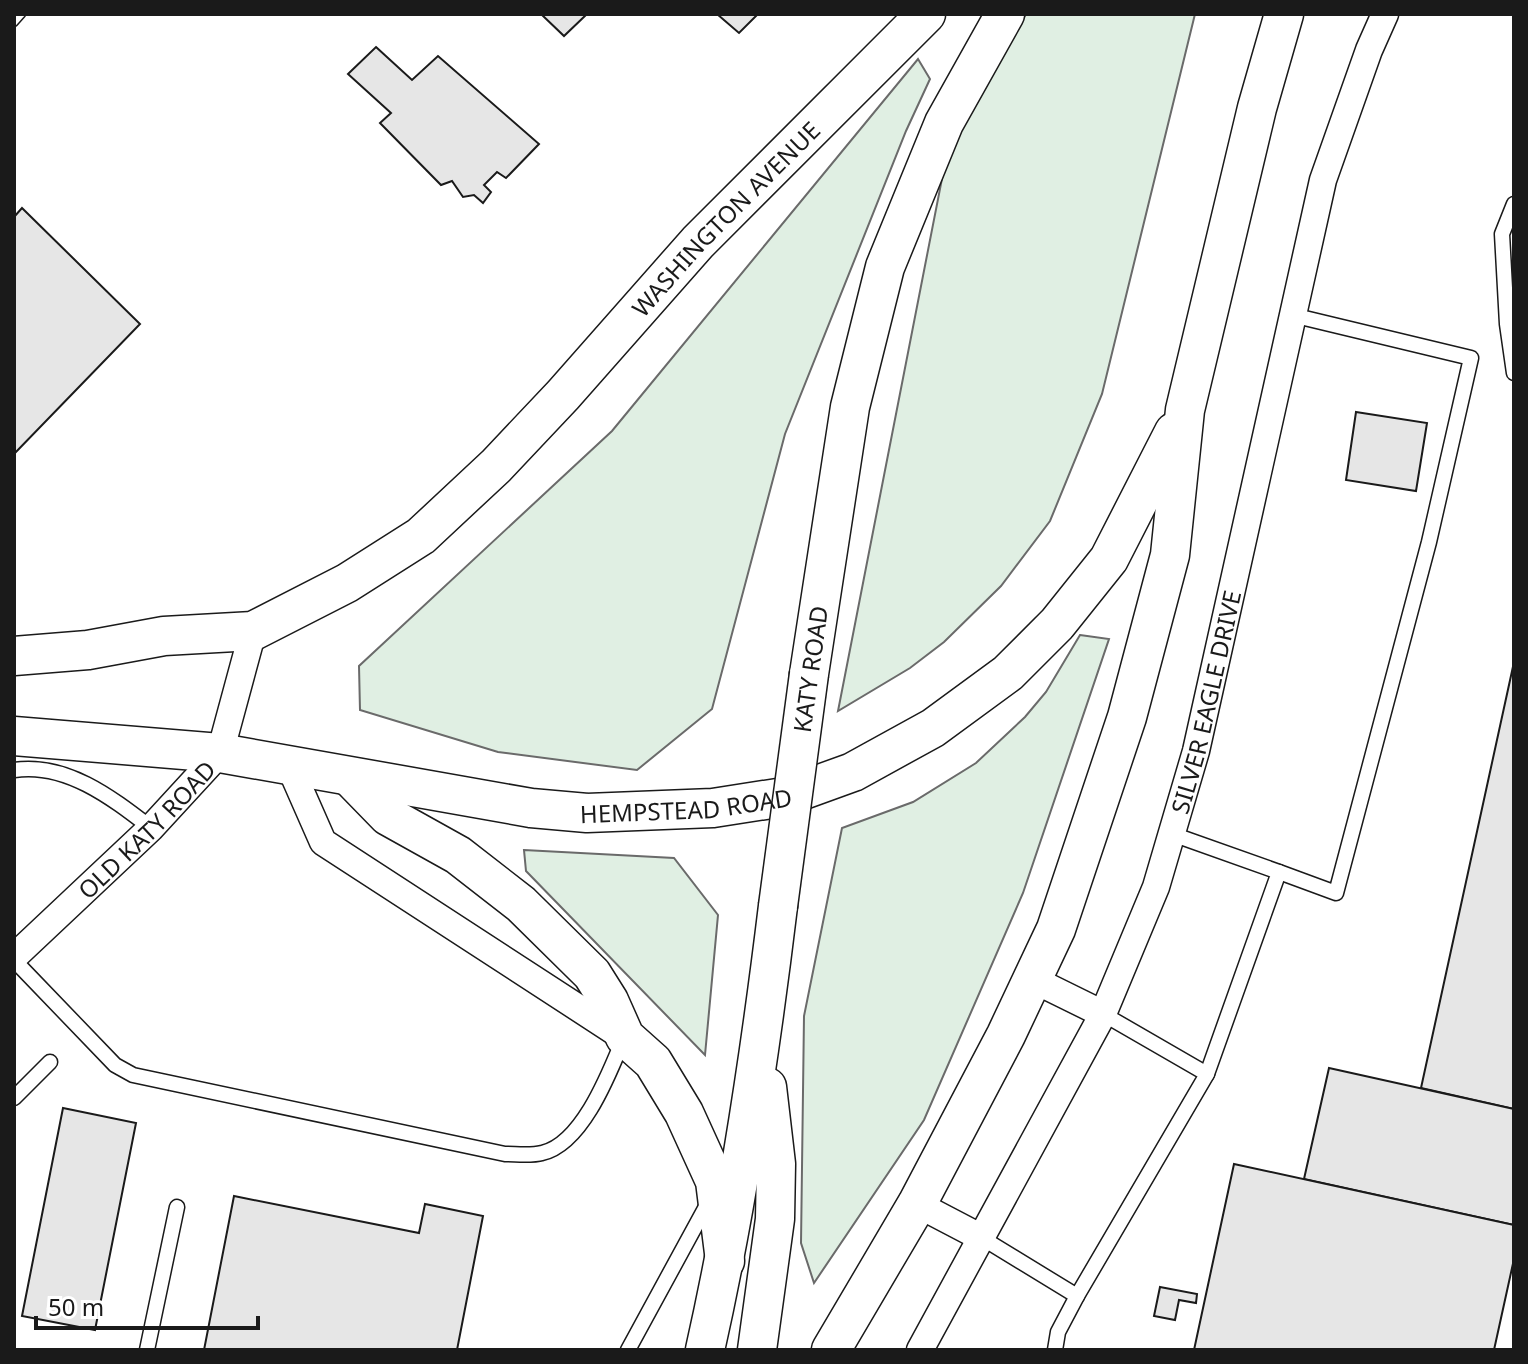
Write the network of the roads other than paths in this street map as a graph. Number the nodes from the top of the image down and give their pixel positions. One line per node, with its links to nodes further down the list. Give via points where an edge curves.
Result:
1 (926, 14): 9 (main road, WASHINGTON AVENUE, via 698,242 530,430 421,536 347,583)
2 (1005, 14): 23 (main road, KATY ROAD, bridge, via 944,123 885,267 850,407 809,674)
3 (1385, 14): 6 (street, SILVER EAGLE DRIVE, via 1323,180)
4 (1283, 15): 8 (main road)
5 (1514, 204): 7 (lane, via 1502,234)
6 (1292, 315): 17 (street, SILVER EAGLE DRIVE, via 1196,751); 18 (lane, via 1471,358 1429,542 1336,893)
7 (1514, 373)
8 (1185, 410): 15 (main road, HEMPSTEAD ROAD, via 1109,559 1057,624 1008,673 933,728 853,772 784,797 713,808 587,813); 20 (main road, via 1170,555 1131,702 1056,929)
9 (253, 631): 10 (main road, via 164,636); 12 (street, OLD KATY ROAD)
10 (14, 656)
11 (14, 736): 12 (main road, HEMPSTEAD ROAD)
12 (220, 753): 13 (main road, HEMPSTEAD ROAD); 16 (street, OLD KATY ROAD)
13 (290, 767): 15 (main road, HEMPSTEAD ROAD); 22 (street, via 323,842)
14 (14, 770): 16 (lane, via 76,778)
15 (351, 778): 22 (main road, via 388,816 458,855 531,913 592,974)
16 (151, 828): 19 (street, OLD KATY ROAD)
17 (1172, 834): 18 (lane); 21 (street, SILVER EAGLE DRIVE, via 1156,887)
18 (1279, 872): 25 (lane)
19 (14, 958): 22 (lane, via 115,1065 133,1075 505,1154 543,1153 571,1136 589,1112)
20 (1032, 979): 21 (street); 28 (main road)
21 (1103, 1014): 25 (lane); 30 (street, SILVER EAGLE DRIVE)
22 (625, 1037): 27 (main road, via 653,1062 676,1100)
23 (762, 1044): 31 (main road, KATY ROAD); 36 (main road, via 776,1164 775,1219)
24 (50, 1062): 26 (lane)
25 (1207, 1074): 32 (lane)
26 (14, 1098)
27 (715, 1190): 31 (main road); 34 (lane)
28 (917, 1204): 30 (street); 37 (main road)
29 (177, 1207): 33 (lane)
30 (982, 1238): 32 (lane); 38 (street, SILVER EAGLE DRIVE)
31 (725, 1261): 35 (main road, KATY ROAD)
32 (1077, 1296): 39 (lane, via 1058,1332)
33 (147, 1350)
34 (628, 1350)
35 (705, 1350)
36 (757, 1350)
37 (831, 1350)
38 (920, 1350)
39 (1055, 1350)

